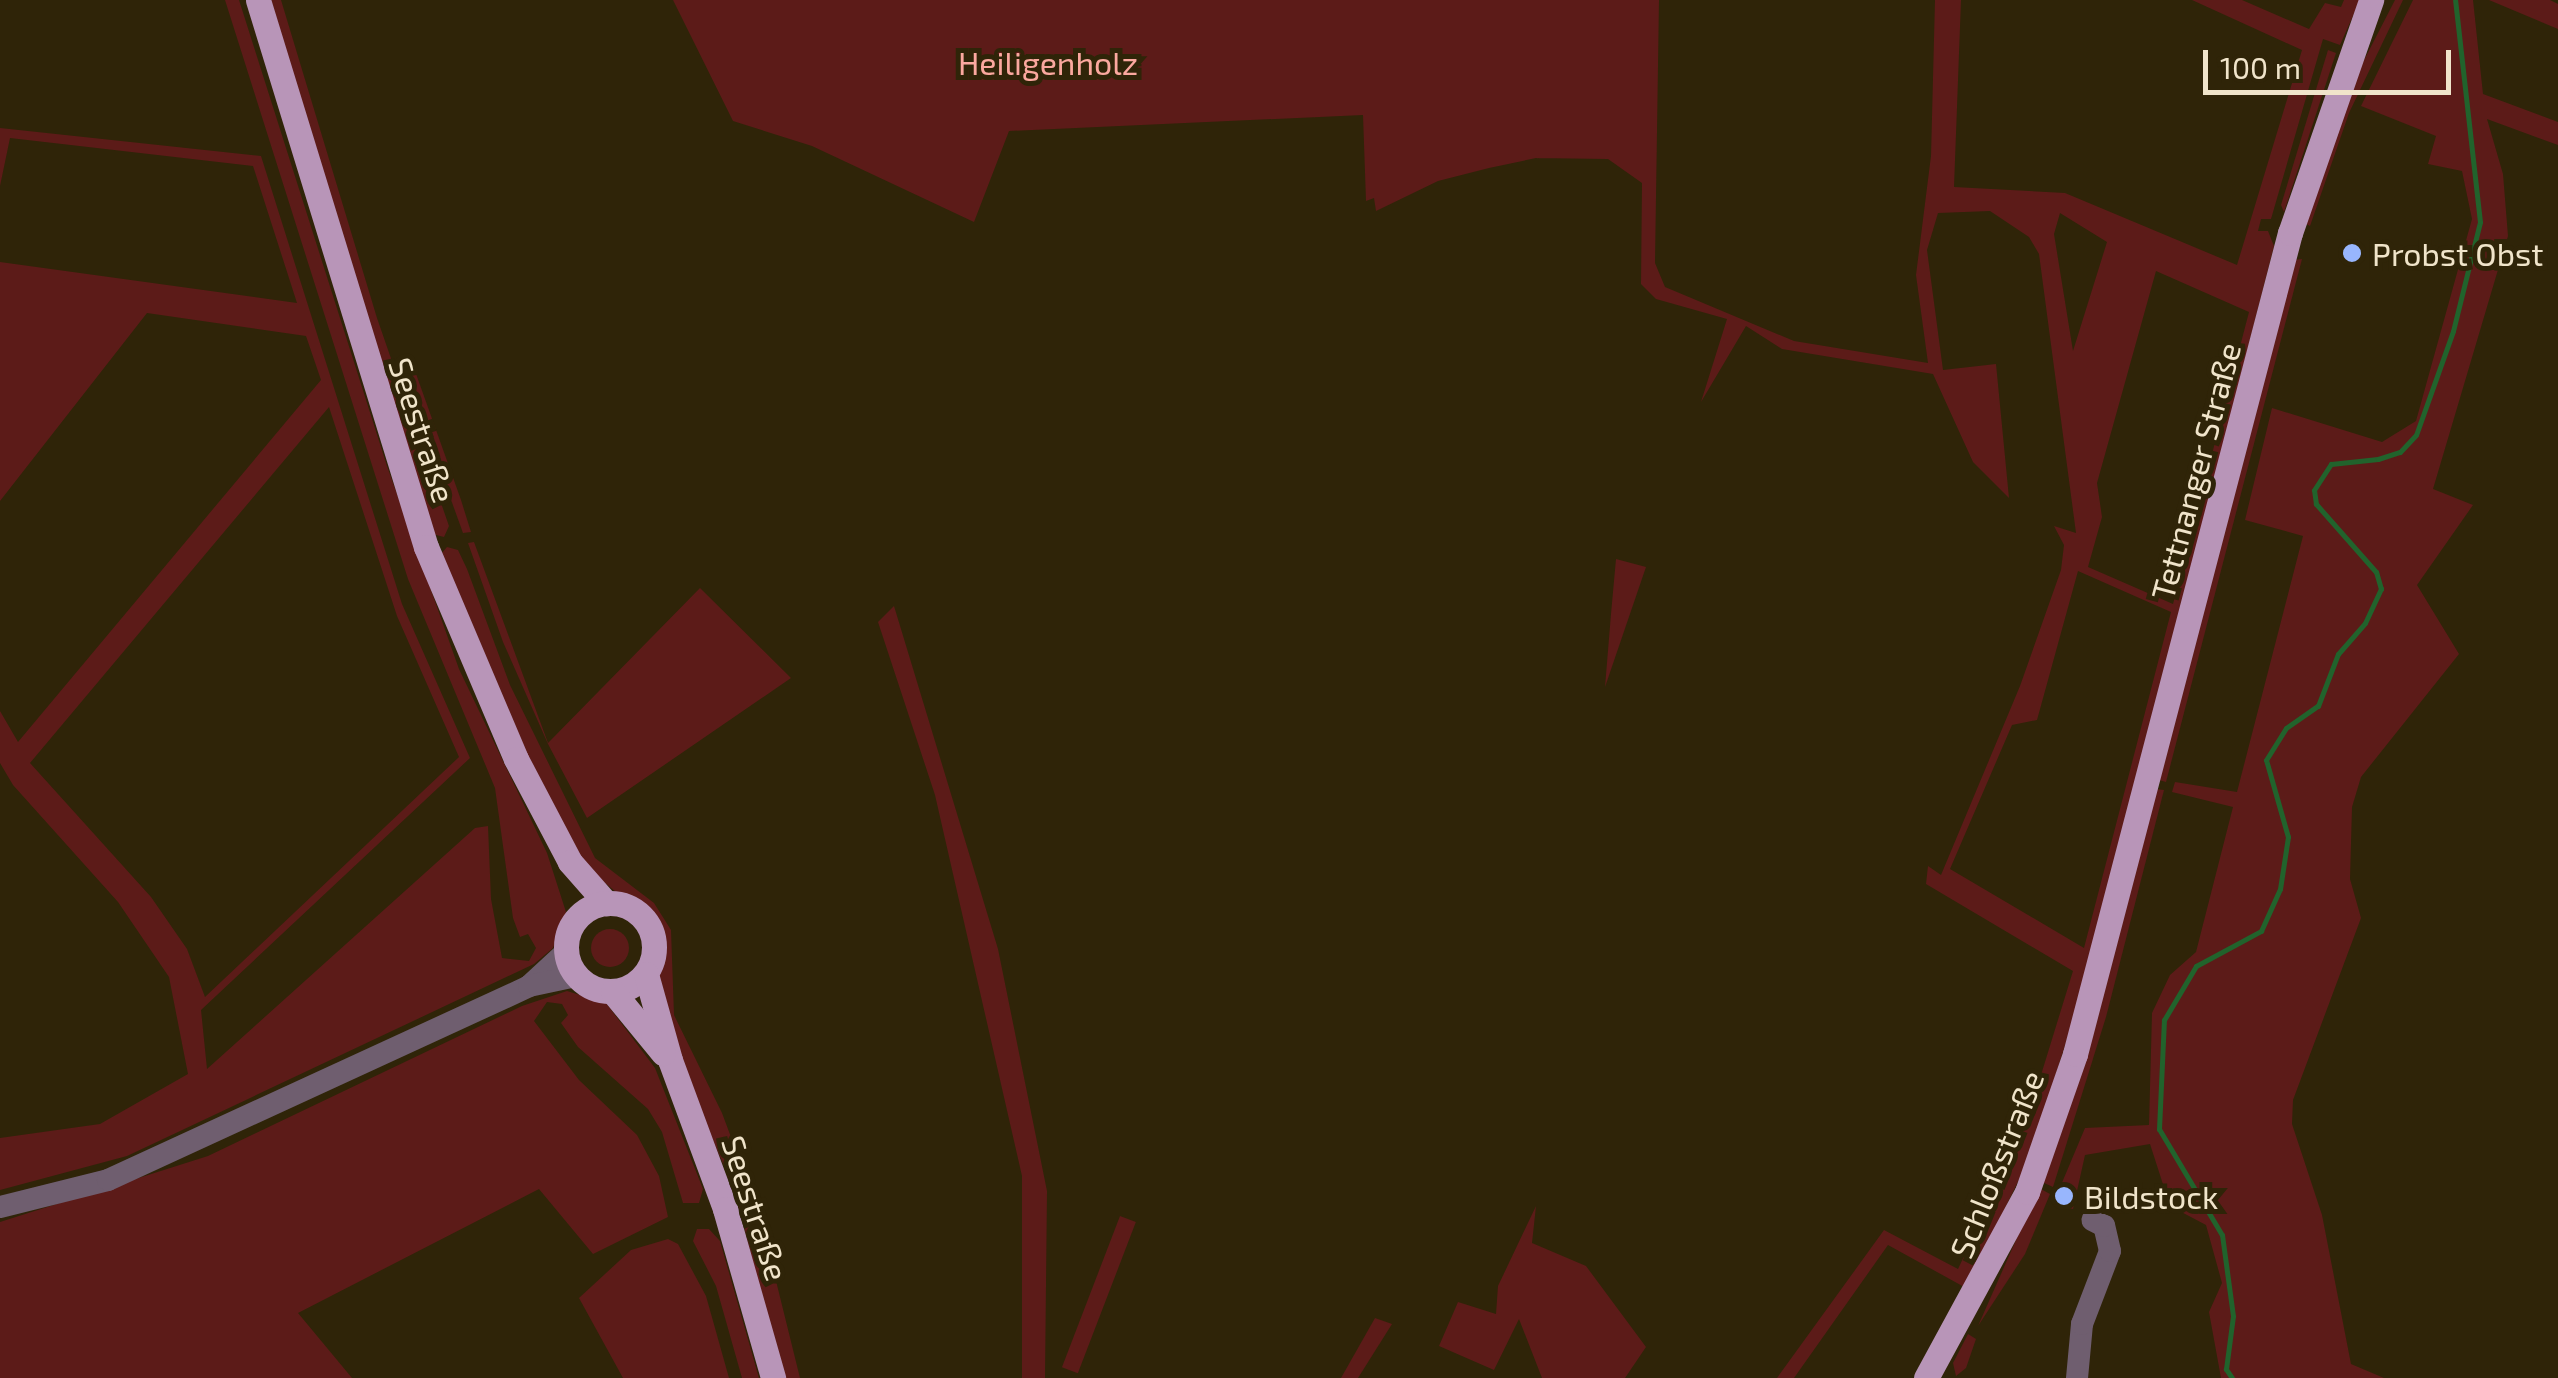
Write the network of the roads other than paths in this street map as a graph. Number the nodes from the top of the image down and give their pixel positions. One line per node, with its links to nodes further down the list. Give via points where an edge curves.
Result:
1 (258, 0): 3 (main road, Seestraße, via 426,547 505,738)
2 (2370, 0): 7 (main road, Tettnanger Straße, via 2294,218)
3 (570, 862): 4 (main road, Seestraße); 5 (main road, Seestraße)
4 (606, 903): 5 (main road); 8 (main road, Seestraße, via 632,908 650,927 654,951)
5 (576, 918): 6 (main road, Seestraße)
6 (571, 964): 9 (main road, Seestraße); 11 (street, via 230,1129 108,1180)
7 (2100, 964): 14 (main road, Schloßstraße, via 2027,1192)
8 (646, 974): 9 (main road); 10 (main road, Seestraße)
9 (613, 992): 10 (main road, Seestraße)
10 (670, 1060): 13 (main road, Seestraße, via 726,1210)
11 (0, 1207)
12 (2092, 1220): 15 (street, via 2104,1226 2110,1251 2082,1324)
13 (773, 1378)
14 (1926, 1378)
15 (2078, 1378)

